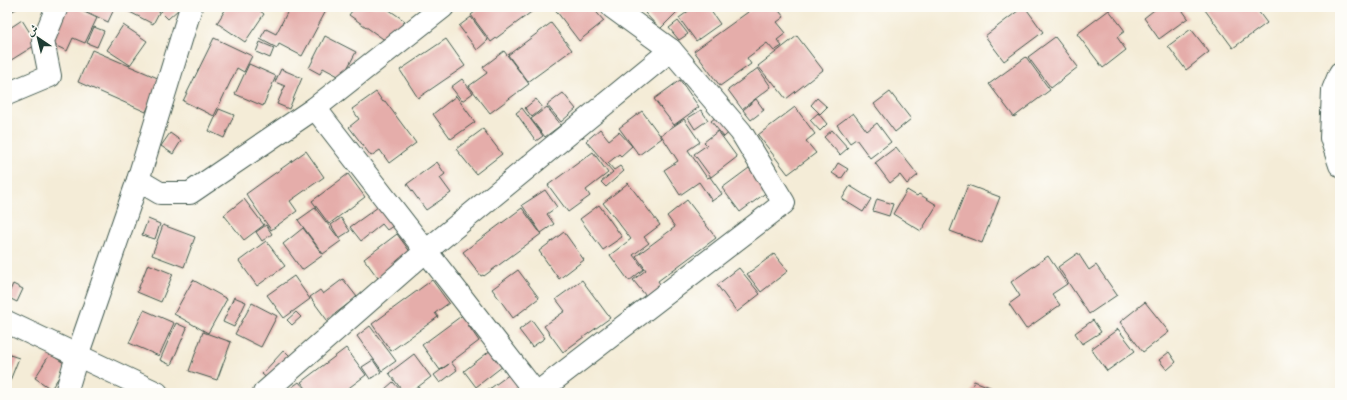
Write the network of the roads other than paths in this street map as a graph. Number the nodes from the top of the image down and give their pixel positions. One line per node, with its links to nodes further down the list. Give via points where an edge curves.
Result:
1 (58, 7): 7 (street, via 43,41 50,76)
2 (191, 7): 10 (street)
3 (443, 7): 8 (street)
4 (612, 7): 5 (street)
5 (671, 50): 11 (street); 17 (street, via 741,132 784,203)
6 (1340, 74): 9 (street, via 1333,90 1331,138)
7 (7, 94)
8 (315, 108): 10 (street, via 190,192 160,193); 11 (street)
9 (1340, 165)
10 (138, 180): 13 (street)
11 (426, 251): 16 (street); 17 (street)
12 (7, 322): 13 (street)
13 (77, 356): 14 (street); 15 (street)
14 (66, 393)
15 (157, 393)
16 (264, 393)
17 (536, 393)

